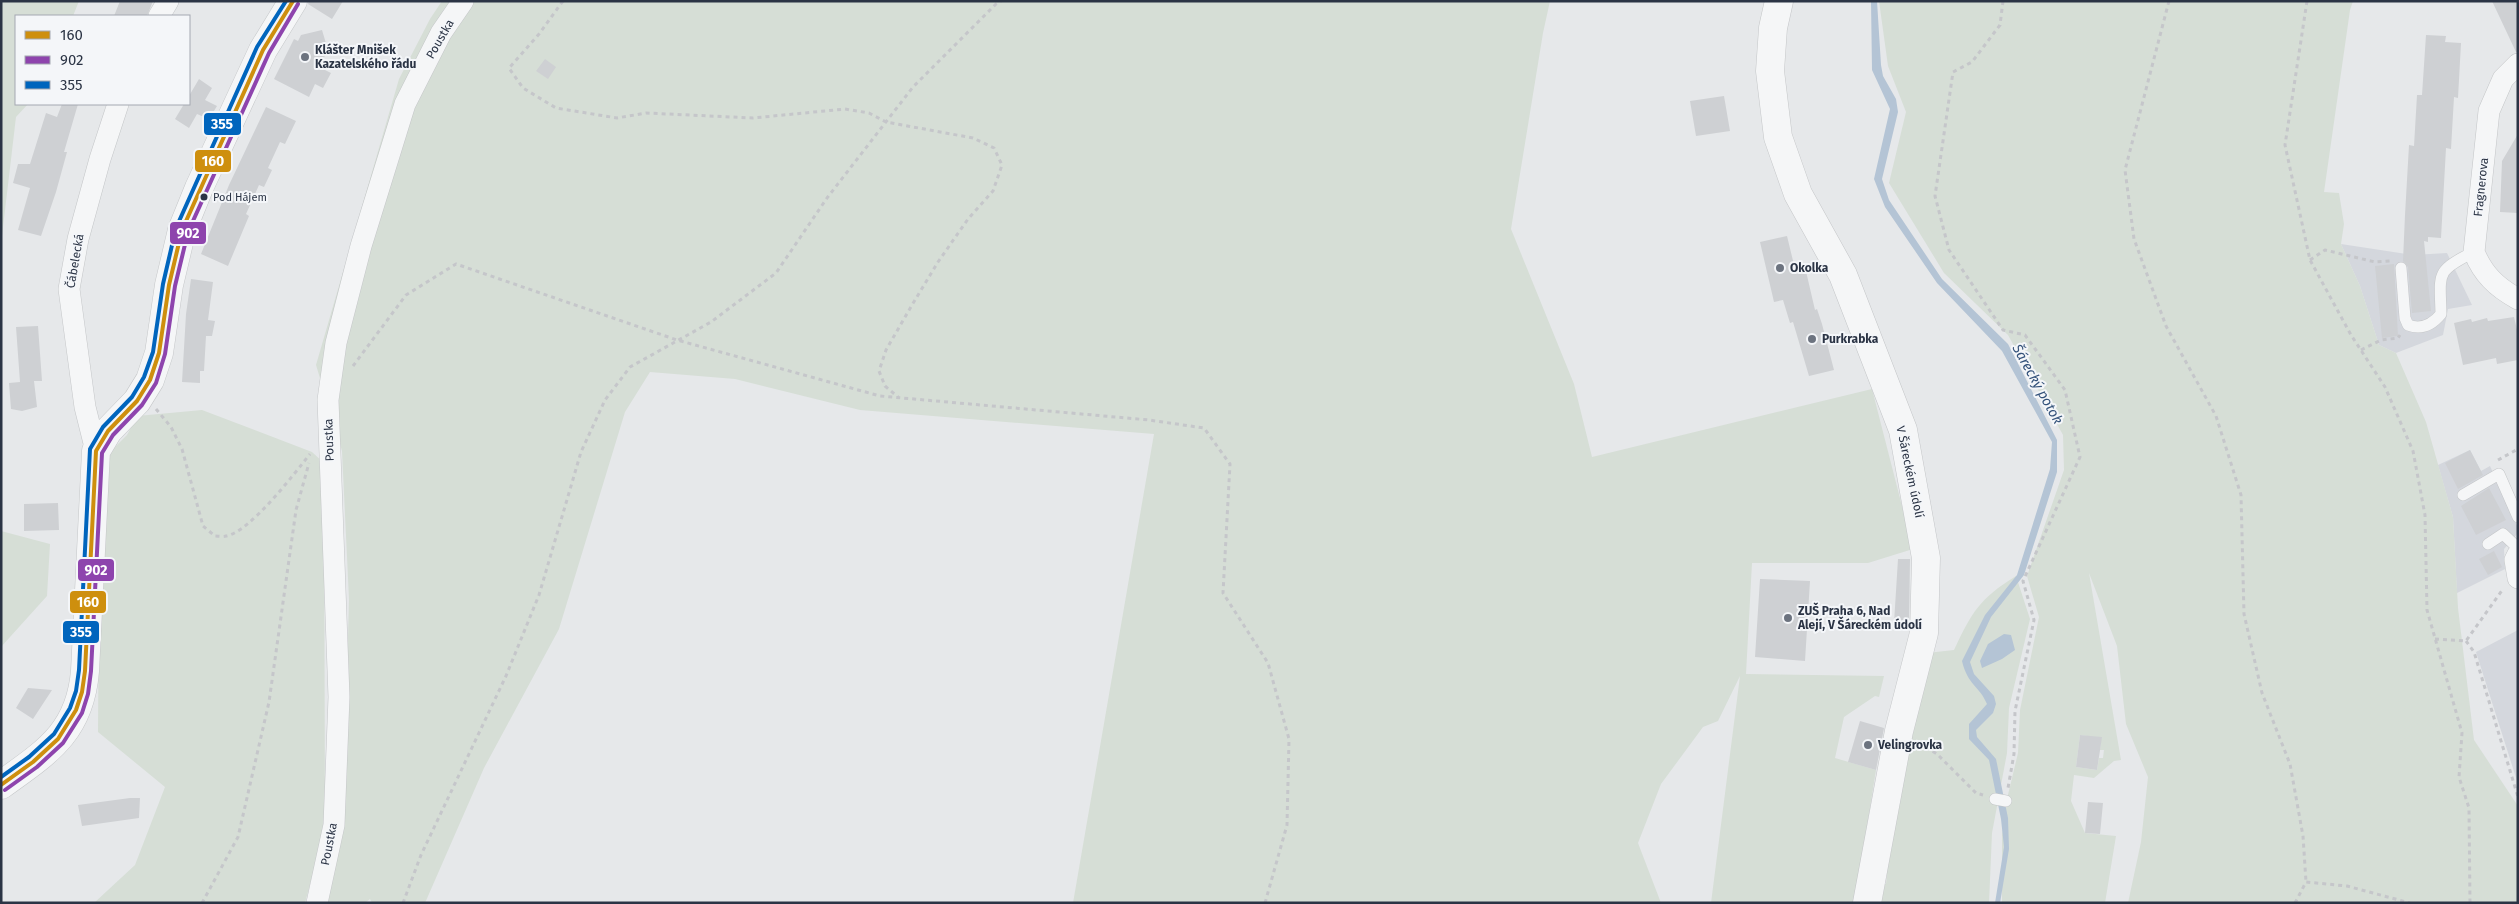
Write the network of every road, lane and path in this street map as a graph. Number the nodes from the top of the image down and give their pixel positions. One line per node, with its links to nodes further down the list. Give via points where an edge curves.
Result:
1 (168, 1): 10 (street)
2 (293, 1): 23 (street, via 263,50 182,230 169,285 159,352 150,380)
3 (463, 1): 39 (street, Poustka, via 442,33 405,104 361,246 336,343 328,400 339,697 334,826)
4 (563, 1): 13 (path, via 508,68 523,88 556,108 617,118 646,113 754,118 844,109 869,113)
5 (1001, 1): 13 (path, via 913,87)
6 (1779, 1): 34 (street, V Šáreckém údolí, via 1773,28 1770,71 1778,137 1798,194 1843,275 1903,430 1918,505 1926,558 1924,633)
7 (2003, 1): 34 (path, via 2000,26 1972,62 1953,72 1935,196 1949,250 2003,330 2025,335 2065,390 2080,457 2023,581 2034,620 2015,710 2014,754 2001,800 1976,793 1937,754)
8 (2169, 1): 37 (path, via 2125,170 2134,239 2166,326 2216,416 2241,495 2244,614 2262,693 2290,764 2303,836)
9 (2307, 1): 15 (path, via 2286,145)
10 (160, 15)
11 (2518, 64): 14 (street, Fragnerova, via 2503,79 2489,111)
12 (118, 105): 25 (street, Čábelecká, via 78,239 69,289 85,406)
13 (886, 122): 19 (path, via 827,198 776,273 711,322); 22 (path, via 973,138 994,148 1002,165 992,191 938,262 886,350 879,371 885,386)
14 (2474, 252): 17 (street, via 2490,280); 18 (lane, via 2449,264 2443,271 2440,278 2441,314 2436,320 2416,328)
15 (2310, 260): 16 (path, via 2325,250 2375,262 2390,261); 20 (path)
16 (2401, 268): 18 (lane)
17 (2518, 298)
18 (2408, 324): 20 (path, via 2398,338 2381,340)
19 (677, 340): 21 (path, via 456,264 406,295); 22 (path, via 880,396); 40 (path, via 630,367 605,400 581,452 539,595 506,676 421,855)
20 (2361, 350): 32 (path, via 2385,387 2413,451 2425,516 2427,610)
21 (350, 370)
22 (899, 397): 41 (path, via 1204,428 1225,457 1230,464 1223,592 1268,663 1289,739 1287,825)
23 (133, 405): 25 (street); 26 (path, via 171,427 182,449 203,526 214,536 227,536 242,529)
24 (314, 446): 38 (path, via 296,510 269,702 238,837)
25 (96, 451): 35 (street, via 83,694 73,718 58,738 42,755)
26 (312, 452)
27 (2463, 495): 28 (lane, via 2499,474)
28 (2518, 517)
29 (2488, 544): 30 (lane, via 2503,534)
30 (2518, 548)
31 (2517, 568): 33 (path)
32 (2435, 639): 33 (path); 45 (path, via 2462,733 2459,777 2468,808)
33 (2466, 641): 36 (path, via 2474,652)
34 (1899, 731): 42 (street, V Šáreckém údolí)
35 (1, 785)
36 (2518, 797)
37 (2306, 882): 43 (path); 44 (path, via 2347,886)
38 (202, 903)
39 (318, 903)
40 (403, 903)
41 (1265, 903)
42 (1867, 903)
43 (2295, 903)
44 (2410, 903)
45 (2470, 903)

